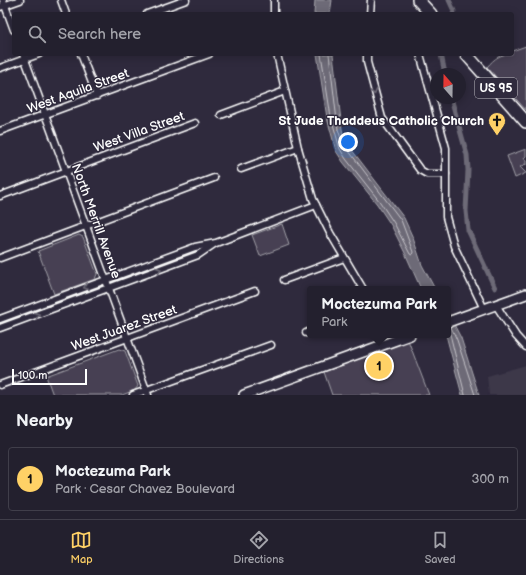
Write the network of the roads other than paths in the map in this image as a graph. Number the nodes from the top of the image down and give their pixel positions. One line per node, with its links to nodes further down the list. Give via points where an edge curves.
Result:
1 (20, 0): 7 (street)
2 (61, 0): 8 (street)
3 (186, 0): 9 (street)
4 (274, 0): 10 (street)
5 (371, 0): 11 (street)
6 (418, 0): 12 (highway)
7 (2, 4): 13 (street)
8 (65, 12)
9 (153, 12)
10 (274, 12)
11 (370, 12)
12 (429, 12)
13 (12, 26)
14 (82, 56): 23 (street)
15 (204, 56): 23 (street, West Aquila Street)
16 (277, 56): 22 (street)
17 (367, 56): 32 (street, one-way to 32, via 382,118 420,170 427,174)
18 (421, 56): 32 (street, via 446,148)
19 (468, 56): 26 (highway, US 95)
20 (24, 57): 21 (street); 25 (street, North Merrill Avenue)
21 (0, 68)
22 (285, 91): 24 (street); 29 (street)
23 (97, 96): 25 (street, West Aquila Street)
24 (222, 114)
25 (45, 115): 28 (street, West Aquila Street); 31 (street, North Merrill Avenue)
26 (526, 122)
27 (195, 123): 31 (street, West Villa Street)
28 (0, 131)
29 (298, 148): 30 (street); 35 (street)
30 (241, 169)
31 (66, 171): 34 (street, West Villa Street); 36 (street, North Merrill Avenue)
32 (446, 174): 47 (street, via 445,211 452,239)
33 (214, 178): 36 (street)
34 (0, 196)
35 (316, 206): 37 (street); 39 (street)
36 (86, 226): 38 (street); 40 (street, North Merrill Avenue)
37 (216, 243): 40 (street, via 195,247); 43 (street, one-way to 37, via 198,255)
38 (0, 258)
39 (344, 258): 41 (street); 42 (street)
40 (106, 280): 43 (street, North Merrill Avenue); 48 (street, one-way to 48)
41 (284, 280)
42 (361, 286)
43 (109, 288): 50 (street, one-way to 43); 51 (street, North Merrill Avenue)
44 (255, 291): 51 (street, West Juarez Street)
45 (526, 294): 46 (street)
46 (496, 304): 47 (street); 54 (street)
47 (484, 309): 49 (street)
48 (0, 319)
49 (452, 320)
50 (0, 328)
51 (127, 338): 55 (street, West Juarez Street); 56 (street, North Merrill Avenue)
52 (395, 338): 58 (street)
53 (271, 345): 56 (street)
54 (526, 347)
55 (0, 385)
56 (147, 393): 57 (street)
57 (133, 395)
58 (244, 395)

